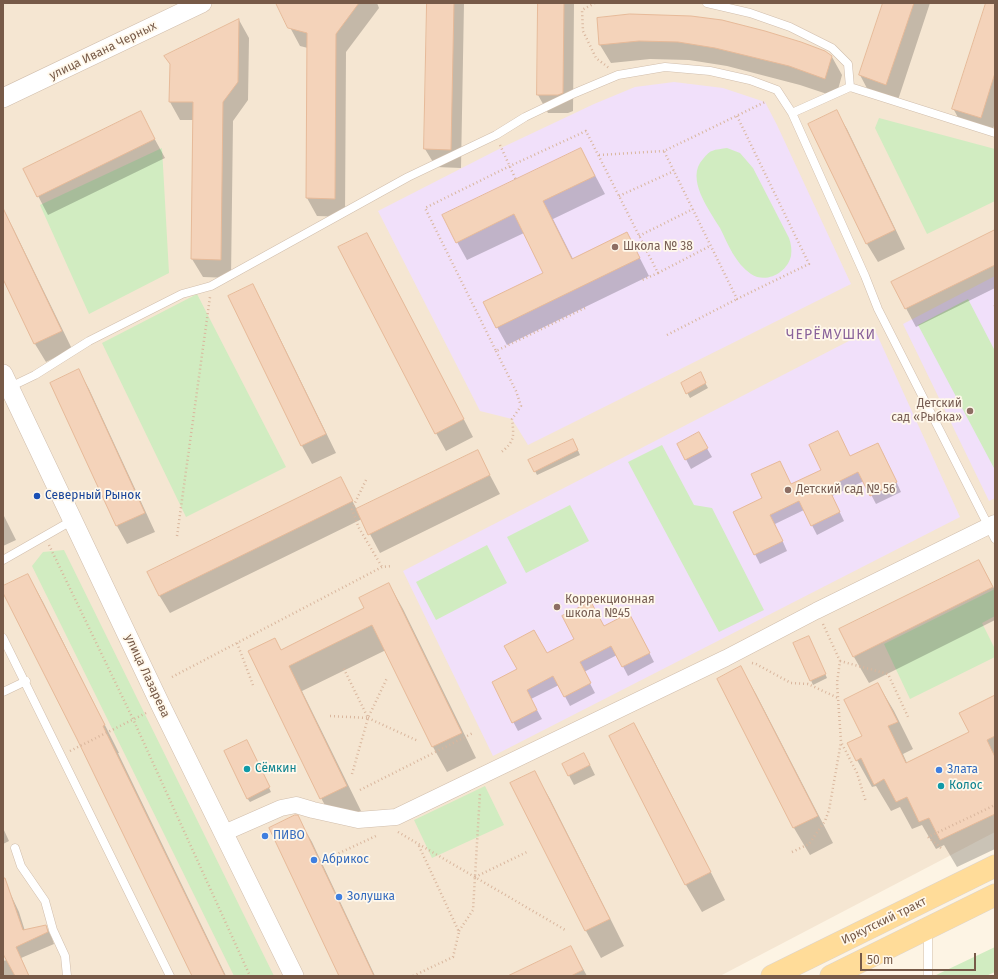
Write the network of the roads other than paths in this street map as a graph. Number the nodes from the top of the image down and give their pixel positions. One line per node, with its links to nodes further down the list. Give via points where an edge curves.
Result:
1 (202, 3): 4 (street, улица Ивана Черных)
2 (707, 3): 3 (lane, via 750,13 790,27 832,48 848,64)
3 (850, 87): 5 (lane); 6 (lane)
4 (3, 98)
5 (792, 113): 7 (lane, via 777,90 710,70 665,67 618,75 525,117 496,135 408,178 211,286 182,294 96,337 35,374); 9 (lane, via 878,309)
6 (995, 133)
7 (6, 381): 8 (street, улица Лазарева)
8 (73, 520): 10 (lane); 14 (street, улица Лазарева)
9 (993, 529): 14 (street, via 816,611 726,658 396,817 358,820 296,805 281,808)
10 (3, 560)
11 (3, 638): 12 (lane)
12 (26, 681): 13 (lane); 20 (lane)
13 (3, 692)
14 (224, 833): 21 (street, улица Лазарева)
15 (15, 848): 19 (lane, via 20,866 45,901 53,930 65,956)
16 (995, 866): 22 (main road, Иркутский тракт)
17 (995, 895): 18 (main road)
18 (928, 928): 23 (main road); 24 (lane)
19 (67, 976)
20 (170, 976)
21 (294, 976)
22 (772, 976)
23 (831, 976)
24 (928, 976)

